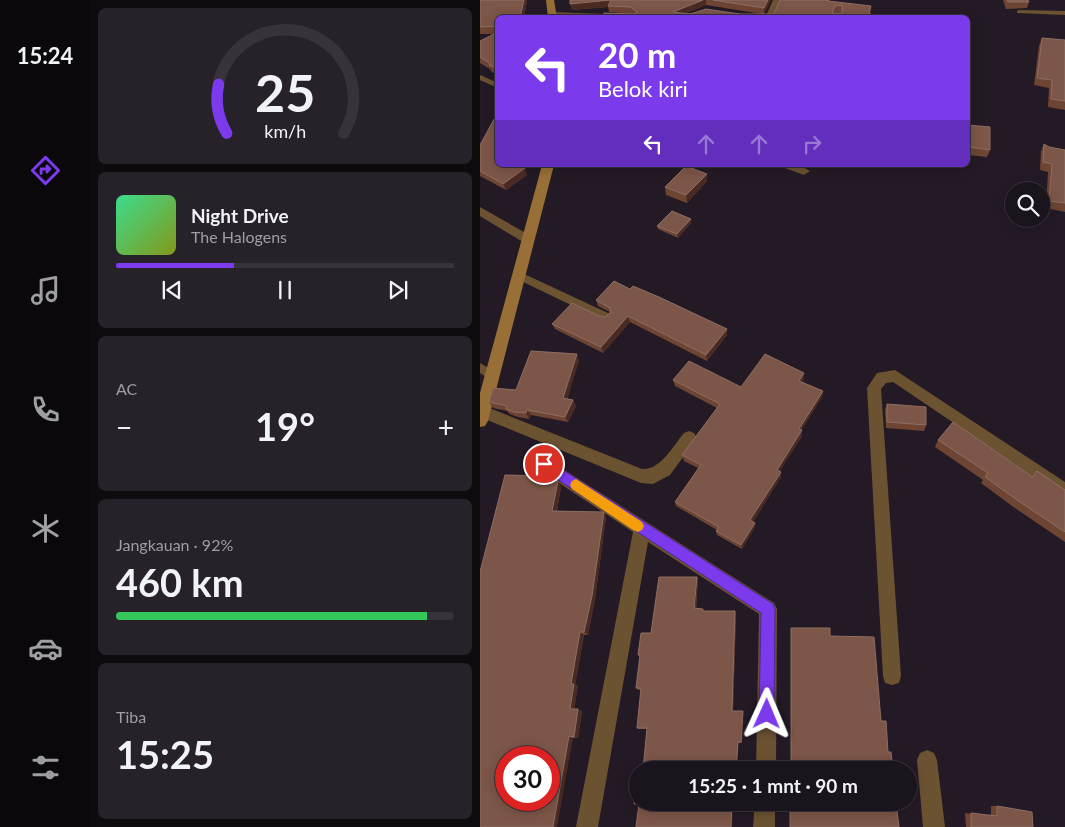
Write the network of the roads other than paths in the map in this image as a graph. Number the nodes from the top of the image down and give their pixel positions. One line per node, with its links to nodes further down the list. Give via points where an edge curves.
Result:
1 (550, 0): 5 (street)
2 (777, 0): 6 (street)
3 (1019, 12): 4 (lane)
4 (1065, 13)
5 (553, 15)
6 (770, 15)
7 (480, 77): 8 (lane)
8 (495, 84)
9 (547, 167): 13 (street)
10 (794, 167): 11 (street)
11 (804, 171)
12 (480, 211): 13 (street)
13 (527, 239): 14 (street)
14 (520, 276): 15 (lane); 17 (street)
15 (606, 317)
16 (480, 367): 17 (lane)
17 (493, 376): 18 (street)
18 (481, 416): 19 (street, via 641,476 653,477 664,470)
19 (689, 438)
20 (544, 464): 22 (street)
21 (1065, 491): 23 (street, via 895,376 882,377 874,388)
22 (642, 529): 25 (street, via 768,609); 27 (street)
23 (892, 676)
24 (928, 760): 29 (street)
25 (766, 761)
26 (765, 811): 28 (street)
27 (587, 827)
28 (764, 827)
29 (934, 827)

